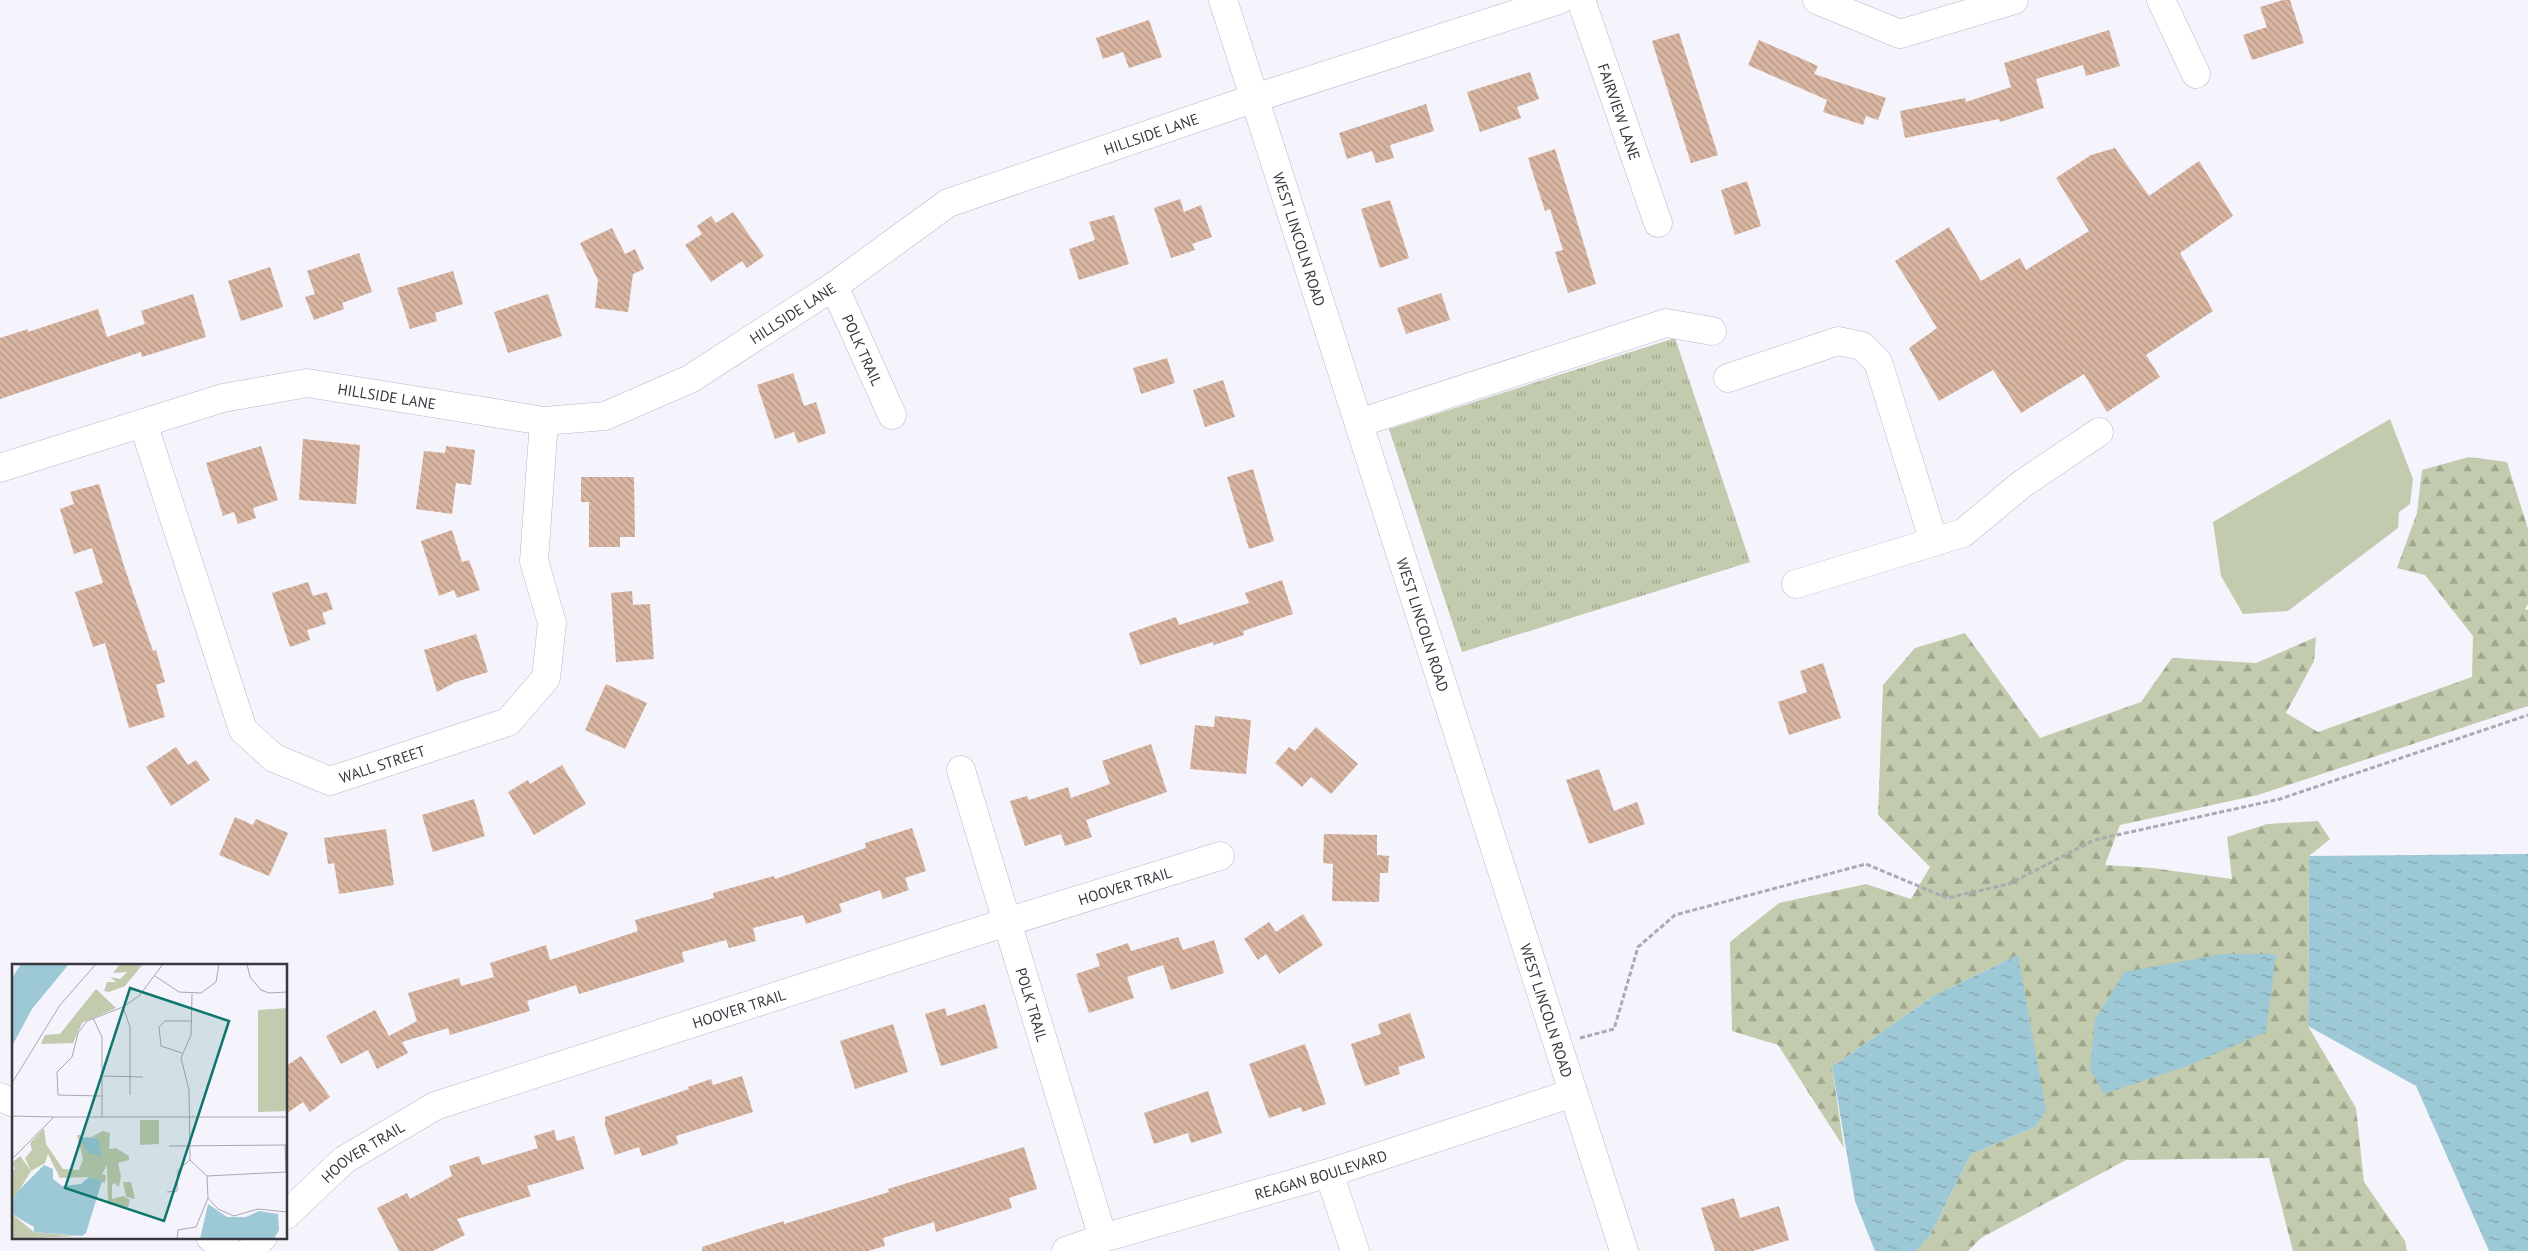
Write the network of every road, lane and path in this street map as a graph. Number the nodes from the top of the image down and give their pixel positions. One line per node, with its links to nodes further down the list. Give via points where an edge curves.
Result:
1 (1223, 0): 8 (street, WEST LINCOLN ROAD)
2 (1559, 0): 8 (street, HILLSIDE LANE)
3 (1581, 0): 9 (street, FAIRVIEW LANE)
4 (1817, 0): 5 (street, via 1900,34)
5 (2014, 0)
6 (2161, 0): 7 (street)
7 (2196, 74)
8 (1255, 98): 10 (street, HILLSIDE LANE, via 948,203); 16 (street, WEST LINCOLN ROAD)
9 (1658, 223)
10 (834, 286): 13 (street, POLK TRAIL); 14 (street, HILLSIDE LANE, via 690,379 605,416)
11 (1712, 331): 16 (street, via 1666,323)
12 (1728, 378): 19 (street, via 1838,342 1862,346 1878,362)
13 (892, 415)
14 (544, 421): 15 (street, HILLSIDE LANE, via 307,383 224,398); 15 (street, WALL STREET, via 534,561 552,623 546,678 508,722 330,781 274,758 242,730)
15 (143, 423): 18 (street, HILLSIDE LANE)
16 (1359, 423): 25 (street, WEST LINCOLN ROAD)
17 (2099, 432): 19 (street, via 2022,484 1963,533)
18 (0, 468)
19 (1934, 542): 20 (street)
20 (1796, 584)
21 (2528, 715): 25 (path, via 2280,799 2094,840 2008,884 1947,898 1866,864 1675,915 1638,947 1614,1028)
22 (961, 770): 24 (street, POLK TRAIL)
23 (1220, 856): 24 (street, HOOVER TRAIL)
24 (1007, 922): 30 (street, HOOVER TRAIL, via 435,1106 344,1160); 33 (street, POLK TRAIL)
25 (1558, 1045): 26 (street, WEST LINCOLN ROAD)
26 (1573, 1093): 29 (street, REAGAN BOULEVARD); 38 (street, WEST LINCOLN ROAD)
27 (0, 1097): 28 (street)
28 (12, 1102)
29 (1329, 1173): 33 (street, REAGAN BOULEVARD); 37 (street)
30 (288, 1213)
31 (211, 1238): 34 (street)
32 (263, 1238): 35 (street)
33 (1103, 1238): 36 (street, REAGAN BOULEVARD)
34 (229, 1251)
35 (250, 1251)
36 (1066, 1251)
37 (1355, 1251)
38 (1624, 1251)

